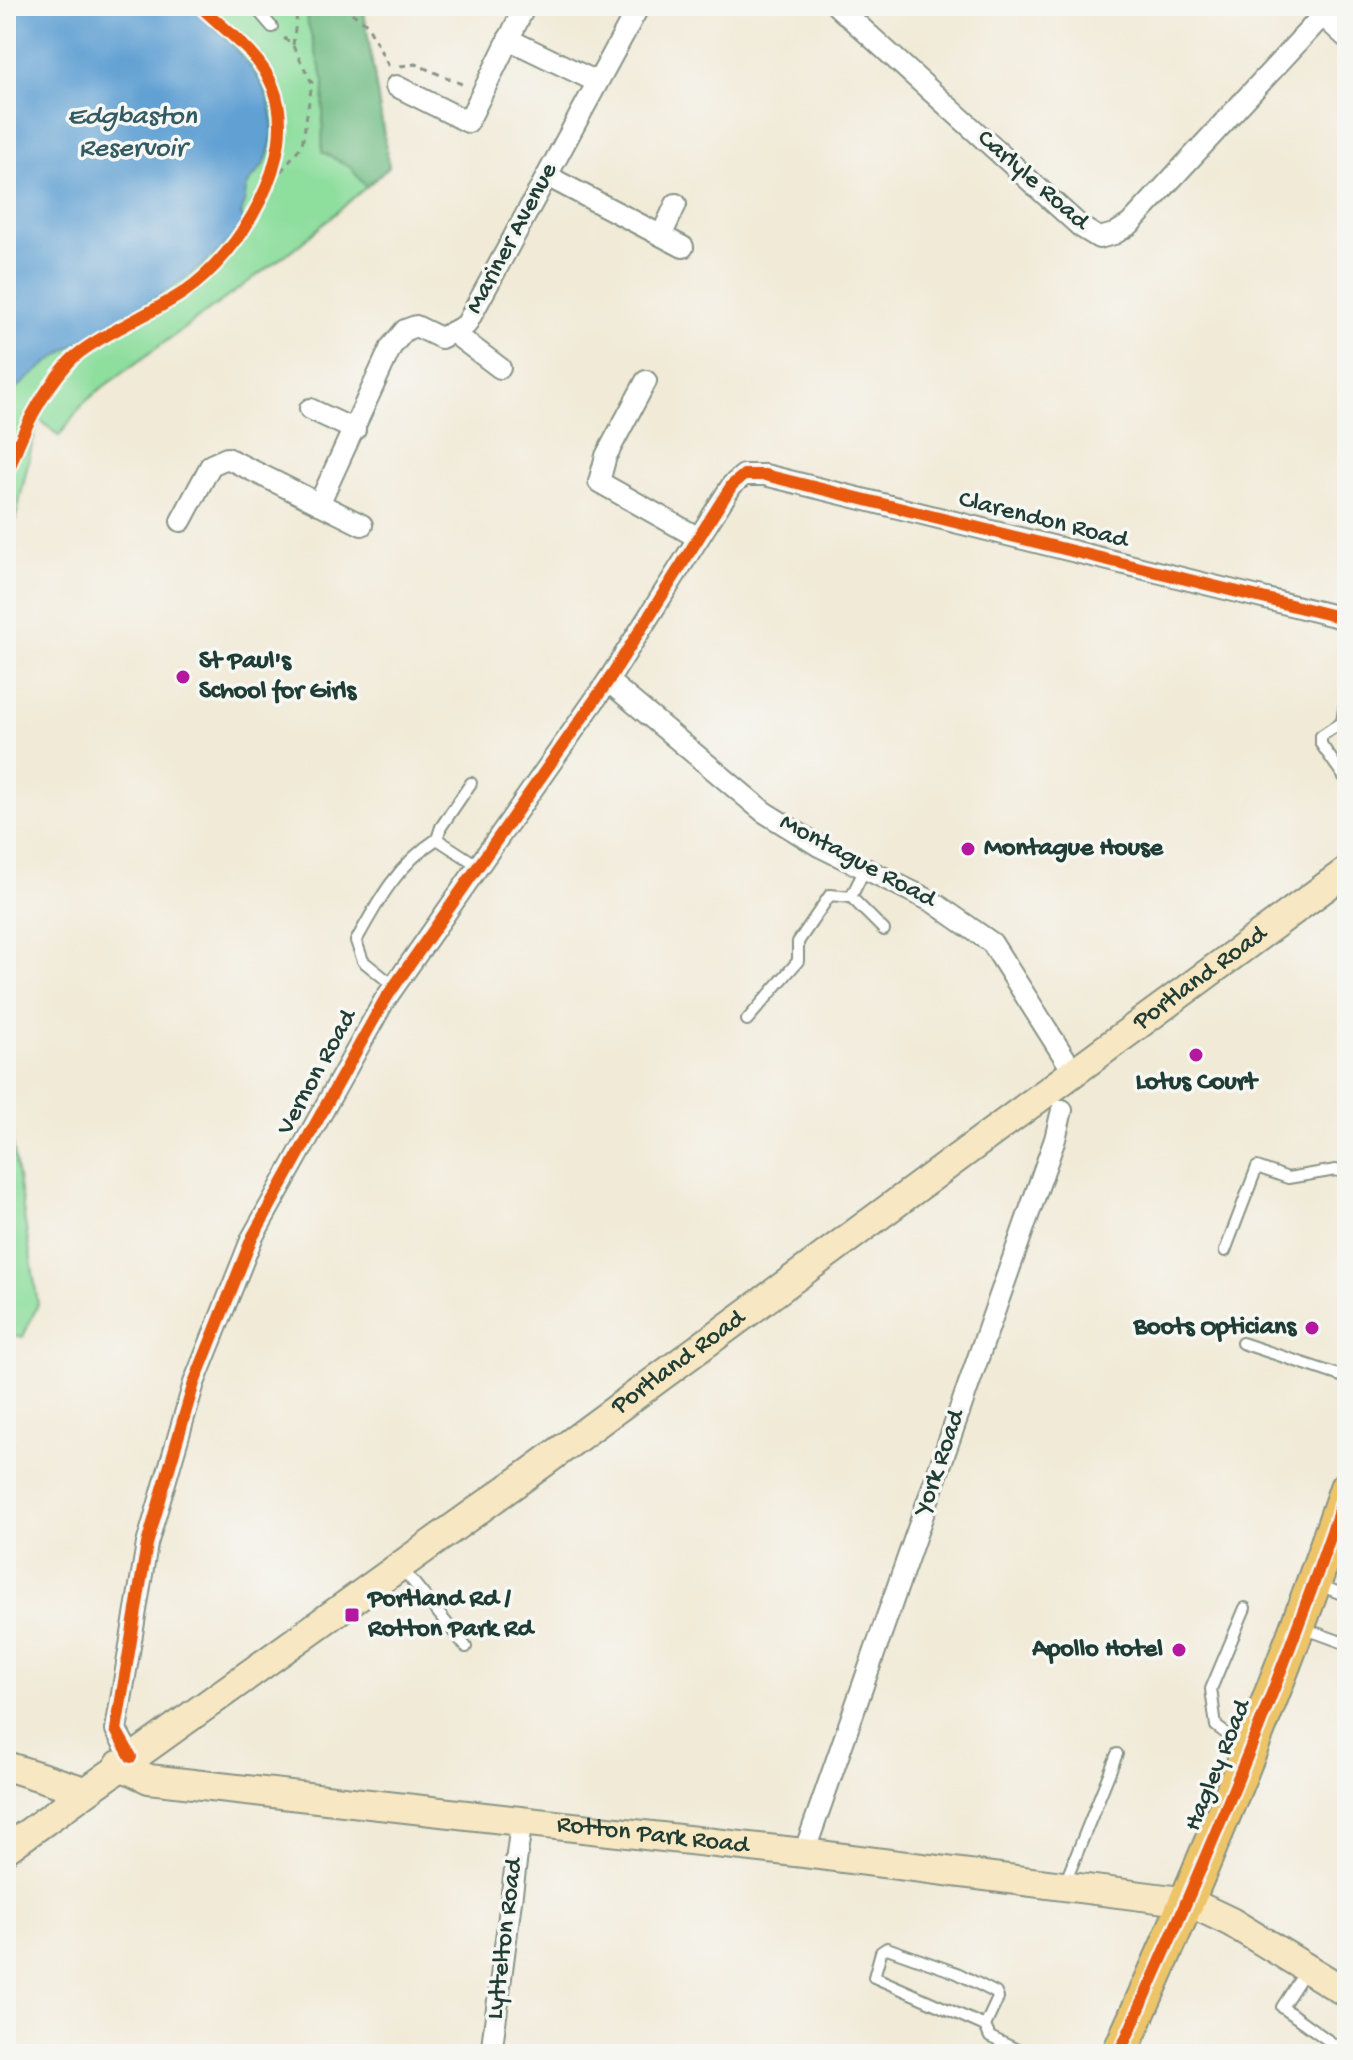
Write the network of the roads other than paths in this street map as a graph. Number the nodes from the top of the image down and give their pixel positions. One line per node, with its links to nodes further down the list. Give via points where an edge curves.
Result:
1 (254, 6): 6 (lane)
2 (525, 6): 8 (street)
3 (639, 6): 9 (street, Mariner Avenue)
4 (837, 6): 5 (street, Carlyle Road, via 1099,238 1130,224)
5 (1317, 11): 7 (street)
6 (272, 27)
7 (1347, 38)
8 (508, 39): 9 (street); 10 (street, via 468,122)
9 (595, 81): 11 (street, Mariner Avenue)
10 (396, 86)
11 (547, 176): 13 (street); 15 (street, Mariner Avenue, via 466,325)
12 (676, 204): 13 (street)
13 (662, 234): 14 (street)
14 (683, 247)
15 (455, 334): 16 (street); 19 (street, Mariner Avenue, via 441,338 416,326 405,330 391,347)
16 (500, 368)
17 (646, 381): 24 (street, via 606,456 599,482)
18 (310, 409): 19 (street)
19 (355, 430): 21 (street, Mariner Avenue)
20 (732, 485): 24 (street, Vernon Road); 25 (street, Clarendon Road, via 744,475 765,475)
21 (319, 504): 22 (street, via 227,458 211,465); 23 (street)
22 (181, 521)
23 (362, 525)
24 (697, 537): 26 (street, Vernon Road)
25 (1347, 619)
26 (608, 681): 33 (street, Vernon Road); 34 (street, Montague Road, via 764,812)
27 (1347, 690): 28 (lane)
28 (1342, 722): 29 (lane); 30 (lane, via 1321,736 1321,744)
29 (1347, 734)
30 (1347, 781)
31 (471, 783): 32 (lane)
32 (437, 839): 33 (lane); 38 (lane, via 414,853 396,874 356,941 363,961)
33 (477, 865): 38 (street, Vernon Road)
34 (865, 869): 36 (lane); 40 (street, Montague Road, via 933,902 992,943)
35 (1347, 871): 40 (main road, Portland Road)
36 (851, 897): 37 (lane); 39 (lane, via 830,895 798,942 798,961)
37 (884, 930)
38 (394, 986): 56 (street, Vernon Road, via 252,1238 194,1383 147,1544 131,1630 116,1730)
39 (747, 1020)
40 (1073, 1071): 47 (main road, Portland Road)
41 (1062, 1110): 61 (street, York Road)
42 (1347, 1174): 43 (lane, via 1336,1170 1288,1178 1257,1167)
43 (1225, 1251)
44 (1242, 1343): 45 (lane)
45 (1347, 1378)
46 (1347, 1488): 48 (highway, Hagley Road)
47 (400, 1565): 53 (lane); 56 (main road, Portland Road)
48 (1313, 1583): 49 (lane); 51 (highway, Hagley Road)
49 (1347, 1596)
50 (1245, 1608): 54 (lane, via 1211,1689 1216,1726)
51 (1298, 1625): 52 (lane); 54 (highway, Hagley Road)
52 (1347, 1644)
53 (466, 1647)
54 (1249, 1750): 63 (highway, Hagley Road)
55 (1117, 1754): 62 (lane)
56 (125, 1761): 58 (main road, Portland Road); 59 (main road, Rotton Park Road, via 149,1779)
57 (6, 1766): 58 (main road)
58 (85, 1791): 60 (main road, Portland Road)
59 (521, 1824): 61 (main road, Rotton Park Road); 67 (street, Lyttelton Road)
60 (6, 1849)
61 (804, 1853): 62 (main road, Rotton Park Road)
62 (1064, 1885): 63 (main road, Rotton Park Road)
63 (1189, 1902): 64 (main road, Rotton Park Road); 69 (highway, Hagley Road)
64 (1307, 1968): 65 (main road, Rotton Park Road); 70 (lane, via 1282,2007)
65 (1346, 1990)
66 (985, 2026): 66 (lane, via 874,1977 881,1952 887,1948 996,1993); 68 (lane, via 990,2037)
67 (491, 2054)
68 (1026, 2054)
69 (1119, 2054)
70 (1347, 2054)

